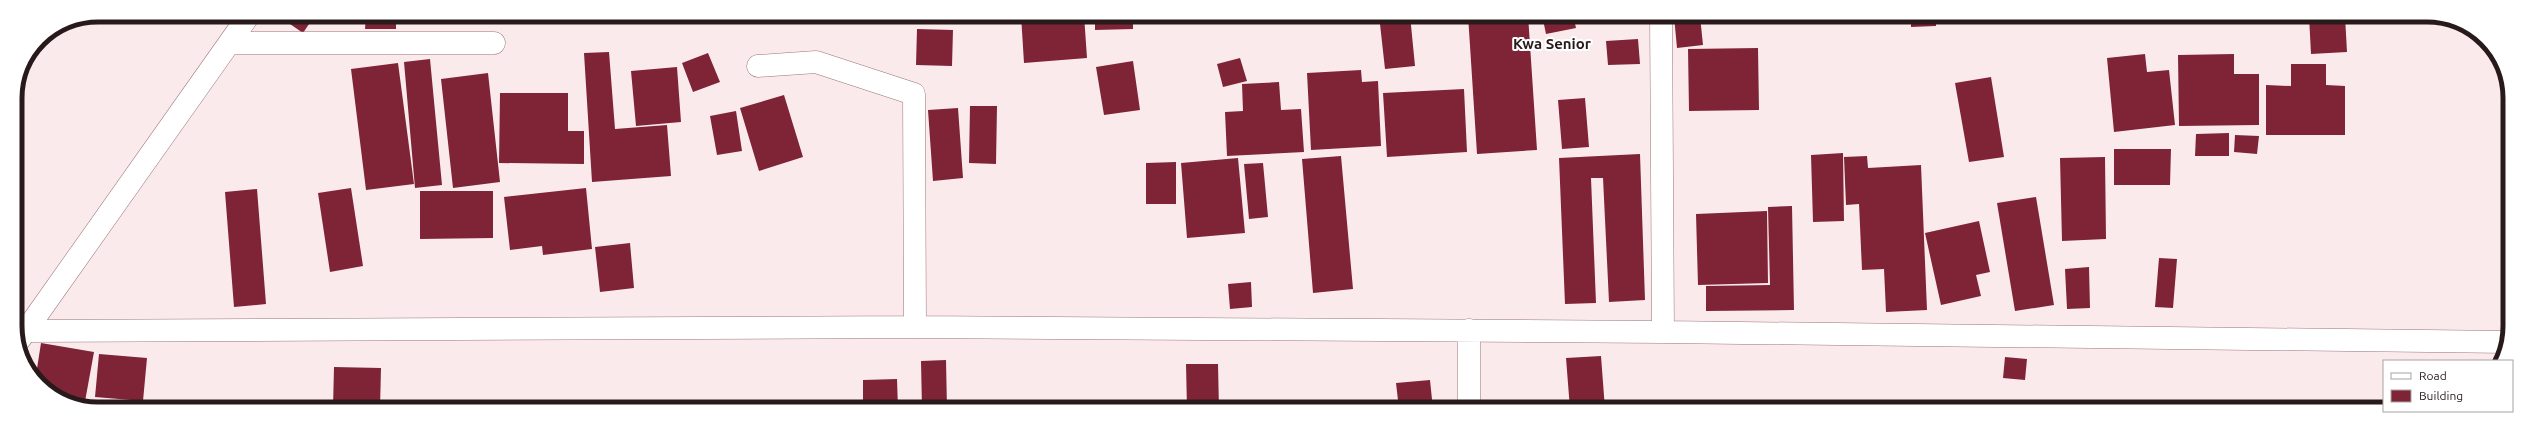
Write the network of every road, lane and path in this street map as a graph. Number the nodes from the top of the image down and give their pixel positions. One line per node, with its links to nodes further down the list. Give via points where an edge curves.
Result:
1 (244, 22): 3 (street)
2 (1661, 22): 8 (street)
3 (231, 43): 4 (street); 9 (street)
4 (494, 43)
5 (758, 66): 6 (street, via 816,62 914,94)
6 (915, 327): 7 (street); 10 (street)
7 (1469, 330): 8 (street); 12 (street)
8 (1663, 332): 11 (street)
9 (22, 335)
10 (23, 337)
11 (2501, 342)
12 (1469, 402)

